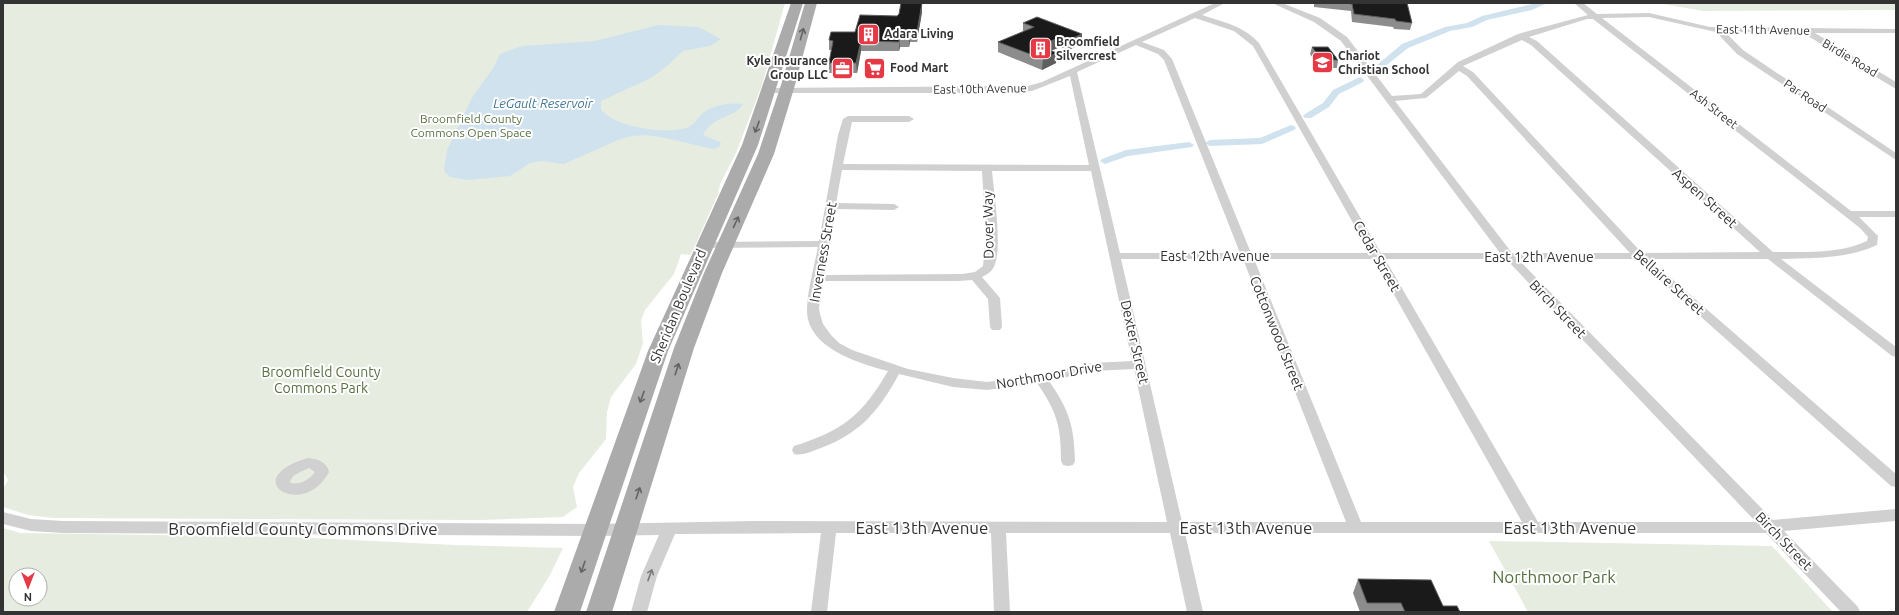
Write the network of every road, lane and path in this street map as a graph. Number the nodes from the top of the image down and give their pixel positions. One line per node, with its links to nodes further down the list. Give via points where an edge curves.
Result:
1 (797, 3): 16 (main road, Sheridan Boulevard)
2 (811, 3): 16 (main road, Sheridan Boulevard, one-way to 2)
3 (1220, 3): 6 (street, East 10th Avenue)
4 (1276, 3): 17 (street, Birch Street, via 1309,16 1339,35)
5 (1578, 3): 7 (street, Ash Street)
6 (1195, 15): 12 (street, East 10th Avenue); 32 (street, Cedar Street, via 1236,30 1252,41)
7 (1594, 16): 8 (street, East 11th Avenue, via 1649,15); 11 (street, East 11th Avenue); 25 (street, Ash Street)
8 (1719, 30): 9 (street, East 11th Avenue); 19 (street, Par Road, via 1740,52)
9 (1804, 30): 10 (street, East 11th Avenue); 15 (street, Birdie Road)
10 (1896, 30)
11 (1521, 36): 13 (street, East 11th Avenue); 29 (street, Aspen Street, via 1534,43)
12 (1137, 42): 14 (street, East 10th Avenue); 31 (street, Cottonwood Street, via 1161,52 1168,59)
13 (1457, 66): 17 (street, East 11th Avenue, via 1423,96); 34 (street, Bellaire Street, via 1470,74)
14 (1073, 71): 16 (street, East 10th Avenue, via 1045,84 1023,89); 22 (street, Dexter Street)
15 (1896, 86)
16 (778, 90): 28 (main road, Sheridan Boulevard, via 766,154)
17 (1389, 98): 33 (street, Birch Street)
18 (909, 119): 20 (street, Inverness Street, via 848,119)
19 (1896, 157)
20 (837, 167): 21 (street); 23 (street, Inverness Street)
21 (987, 167): 22 (street); 35 (street, Dover Way, via 991,258 986,270)
22 (1096, 168): 30 (street, Dexter Street)
23 (830, 206): 24 (street); 27 (street, Inverness Street)
24 (894, 206)
25 (1849, 214): 26 (street); 29 (street, East 12th Avenue, via 1873,236 1873,243 1870,246 1838,252)
26 (1896, 214)
27 (824, 244): 28 (street); 36 (street, Inverness Street)
28 (715, 245): 55 (main road, Sheridan Boulevard, one-way to 55, via 658,351); 56 (main road, Sheridan Boulevard, one-way to 28)
29 (1769, 255): 34 (street, East 12th Avenue); 38 (street, Aspen Street)
30 (1116, 256): 31 (street, East 12th Avenue); 40 (street, Dexter Street)
31 (1246, 256): 32 (street, East 12th Avenue); 54 (street, Cottonwood Street)
32 (1377, 256): 33 (street, East 12th Avenue); 49 (street, Cedar Street)
33 (1509, 256): 34 (street, East 12th Avenue); 50 (street, Birch Street)
34 (1640, 257): 45 (street, Bellaire Street)
35 (975, 276): 36 (street); 37 (street, via 994,298)
36 (818, 278): 39 (street, Inverness Street, via 813,308 818,328 836,347)
37 (996, 327)
38 (1896, 352)
39 (865, 360): 41 (street, Northmoor Drive)
40 (1140, 365): 42 (street, Northmoor Drive, via 1104,366); 53 (street, Dexter Street)
41 (896, 368): 42 (street, Northmoor Drive, via 970,385 1011,384); 43 (street, via 878,400 861,420 843,433)
42 (1040, 378): 44 (street, via 1065,419)
43 (799, 450)
44 (1068, 461)
45 (1896, 482)
46 (1896, 515): 50 (street, East 13th Avenue)
47 (6, 517): 55 (street, Broomfield County Commons Drive, via 31,525 63,527)
48 (829, 527): 51 (street, East 13th Avenue); 52 (street, East 13th Avenue); 60 (street)
49 (1533, 527): 50 (street, East 13th Avenue); 54 (street, East 13th Avenue)
50 (1770, 527): 63 (street, Birch Street)
51 (670, 528): 56 (street, East 13th Avenue); 59 (street, one-way to 51, via 649,576)
52 (998, 528): 53 (street, East 13th Avenue); 61 (street)
53 (1177, 528): 54 (street, East 13th Avenue); 62 (street, Dexter Street)
54 (1356, 528)
55 (596, 530): 56 (street, East 13th Avenue); 57 (main road, Sheridan Boulevard, one-way to 57)
56 (625, 530): 58 (main road, Sheridan Boulevard)
57 (567, 612)
58 (599, 612)
59 (639, 612)
60 (819, 612)
61 (1002, 612)
62 (1195, 612)
63 (1852, 612)

